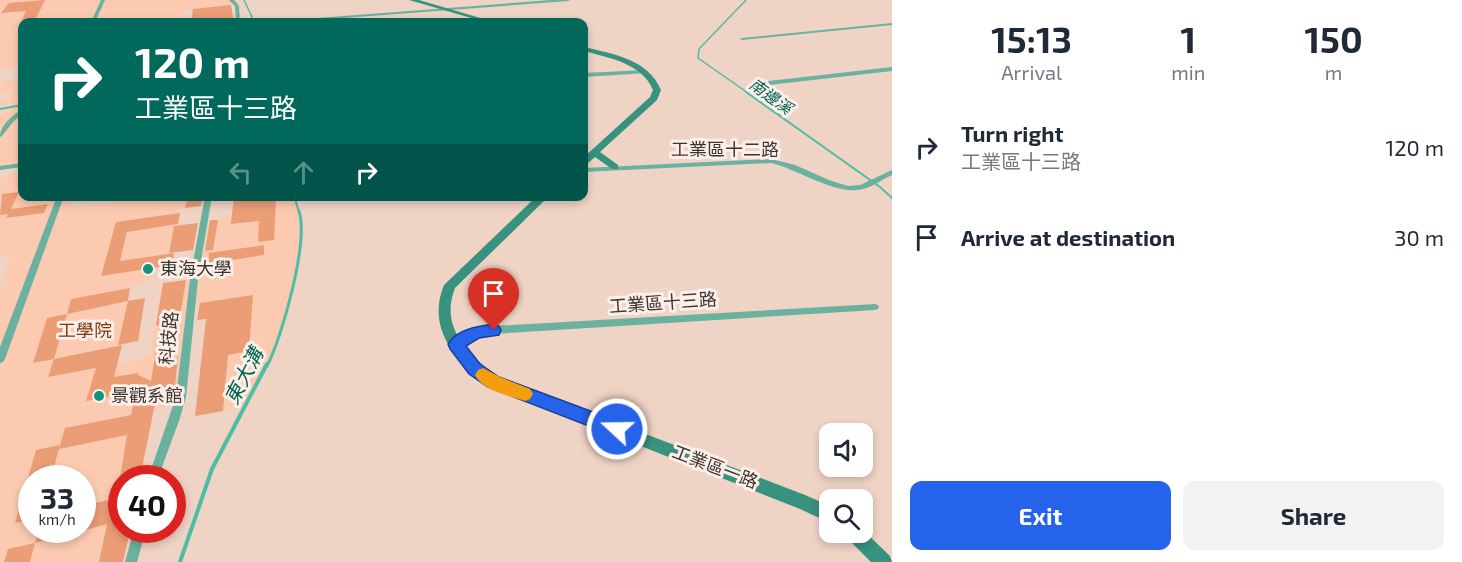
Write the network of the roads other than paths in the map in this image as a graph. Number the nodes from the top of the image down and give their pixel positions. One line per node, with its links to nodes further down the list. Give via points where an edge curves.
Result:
1 (103, 0): 9 (street)
2 (231, 0): 10 (street, via 237,6)
3 (568, 0): 5 (street)
4 (415, 1): 6 (street); 7 (street, via 418,8)
5 (474, 6): 6 (street); 8 (street, via 468,10)
6 (442, 9): 7 (street); 8 (street)
7 (413, 11): 11 (street)
8 (469, 16): 12 (street)
9 (95, 18)
10 (238, 18)
11 (328, 18)
12 (476, 18)
13 (892, 24): 14 (street)
14 (742, 39)
15 (588, 51): 17 (street)
16 (892, 69): 19 (street)
17 (645, 72): 18 (street); 22 (street, via 655,84 656,94)
18 (588, 75)
19 (759, 84)
20 (18, 115): 21 (street)
21 (0, 135)
22 (595, 153): 23 (street); 25 (street)
23 (588, 159)
24 (18, 166): 26 (street)
25 (615, 167): 27 (street, 工業區十二路); 29 (street, 工業區十二路, via 771,161 840,186)
26 (0, 168)
27 (588, 170)
28 (889, 173): 29 (street)
29 (863, 186)
30 (59, 201): 35 (street)
31 (208, 201): 36 (street, 科技路, via 178,413)
32 (539, 201): 34 (street, 工業區一路, via 450,285 442,302 442,316)
33 (875, 307): 34 (street, 工業區十三路, via 494,330 476,333)
34 (456, 344): 37 (street, 工業區一路, via 475,369 494,382)
35 (0, 359)
36 (157, 465)
37 (819, 509)
38 (136, 543): 40 (street)
39 (864, 543): 41 (street)
40 (130, 562)
41 (884, 562)

